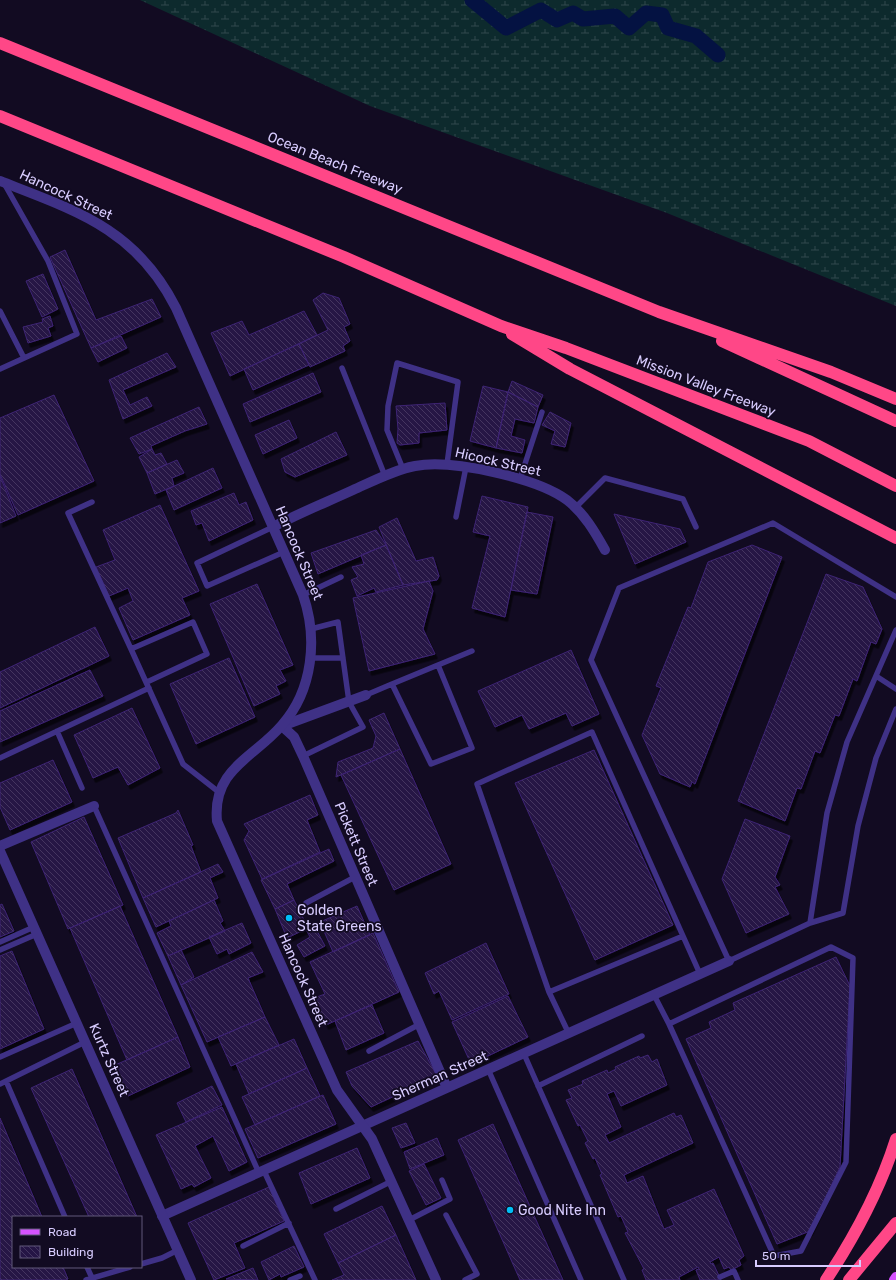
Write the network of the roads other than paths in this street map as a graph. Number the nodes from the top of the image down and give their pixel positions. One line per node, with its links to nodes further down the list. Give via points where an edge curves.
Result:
1 (0, 43): 5 (highway, Ocean Beach Freeway)
2 (0, 116): 6 (highway, via 344,257)
3 (2, 182): 7 (lane, via 48,261 76,334); 22 (street, Hancock Street, via 76,212 105,227 129,245 153,270 176,308)
4 (0, 311): 7 (lane)
5 (659, 312): 10 (highway, via 831,372); 12 (highway)
6 (501, 326): 18 (highway, Mission Valley Freeway, via 566,348 809,441); 24 (highway, via 570,369)
7 (24, 358): 9 (lane)
8 (342, 368): 16 (lane)
9 (0, 369)
10 (896, 399)
11 (542, 412): 17 (lane)
12 (896, 420)
13 (447, 464): 14 (street, Hicock Street); 15 (street, Hicock Street, via 427,464); 15 (lane, via 458,382 397,363 388,406 387,430)
14 (466, 467): 17 (street, Hicock Street); 21 (lane)
15 (403, 469): 16 (street, Hicock Street)
16 (385, 476): 22 (street, Hicock Street)
17 (520, 479): 20 (street, Hicock Street, via 549,489)
18 (896, 486)
19 (92, 502): 32 (lane, via 68,513)
20 (576, 508): 23 (lane, via 605,478 683,499); 25 (street, Hicock Street)
21 (456, 517)
22 (273, 526): 26 (street, Hancock Street); 26 (lane, via 197,563 207,586)
23 (696, 527)
24 (896, 538)
25 (605, 550)
26 (284, 552): 28 (street, Hancock Street)
27 (341, 577): 28 (lane)
28 (303, 595): 30 (street, Hancock Street)
29 (896, 597): 59 (lane, via 773,523 619,588 591,660)
30 (311, 629): 34 (street, Hancock Street); 35 (lane, via 338,622)
31 (896, 630): 37 (lane)
32 (131, 649): 39 (lane); 39 (lane, via 193,622 207,654)
33 (472, 651): 36 (lane)
34 (311, 658): 35 (lane); 44 (street, Hancock Street, via 297,703)
35 (343, 658): 42 (lane)
36 (438, 665): 38 (lane); 38 (lane, via 472,748 431,764)
37 (876, 676): 40 (lane); 54 (lane, via 848,742 827,813)
38 (392, 684): 41 (lane)
39 (148, 685): 45 (lane); 49 (lane, via 183,764)
40 (896, 689)
41 (366, 695): 42 (street)
42 (349, 702): 44 (street); 46 (lane, via 363,727)
43 (896, 709): 54 (lane, via 876,758 858,826 843,913)
44 (282, 726): 46 (street, Pickett Street, via 294,737); 49 (street, Hancock Street, via 235,767 224,782)
45 (58, 731): 47 (lane); 48 (lane)
46 (303, 756): 52 (street, Pickett Street)
47 (0, 758)
48 (82, 788)
49 (220, 793): 76 (street, Hancock Street, via 217,813 221,831 338,1090)
50 (94, 806): 51 (street); 78 (lane)
51 (0, 851): 55 (street, Kurtz Street)
52 (355, 877): 53 (lane); 64 (street, Pickett Street)
53 (306, 903)
54 (810, 923): 59 (lane)
55 (35, 930): 57 (lane); 58 (lane); 63 (street, Kurtz Street)
56 (683, 936): 60 (lane); 61 (lane); 61 (lane, via 592,732 477,784)
57 (0, 942)
58 (0, 950)
59 (729, 961): 60 (street, Sherman Street)
60 (700, 974): 62 (street, Sherman Street)
61 (550, 992): 66 (lane)
62 (654, 994): 65 (lane); 66 (street, Sherman Street)
63 (77, 1023): 68 (street, Kurtz Street); 71 (lane)
64 (420, 1024): 69 (lane); 75 (street, Pickett Street)
65 (669, 1024): 65 (lane, via 774,1256 801,1251 846,1162 853,958 832,947)
66 (570, 1034): 70 (street, Sherman Street)
67 (642, 1036): 74 (lane)
68 (86, 1042): 73 (lane); 84 (street, Kurtz Street)
69 (369, 1051)
70 (524, 1054): 72 (street, Sherman Street); 74 (lane)
71 (0, 1057)
72 (488, 1069): 75 (street, Sherman Street); 102 (lane)
73 (3, 1082): 83 (lane)
74 (538, 1086): 103 (lane)
75 (447, 1088): 76 (street, Sherman Street)
76 (362, 1125): 78 (street, Sherman Street); 80 (street, Hancock Street, via 372,1139)
77 (896, 1139): 105 (highway, via 883,1178 867,1211)
78 (262, 1172): 84 (street, Sherman Street); 86 (lane)
79 (442, 1180): 85 (lane, via 450,1199)
80 (392, 1181): 81 (lane); 85 (street, Hancock Street)
81 (336, 1209)
82 (446, 1215): 101 (lane, via 477,1274)
83 (65, 1216)
84 (162, 1216): 89 (street, Kurtz Street)
85 (409, 1220): 100 (street, Hancock Street)
86 (289, 1223): 88 (lane); 99 (lane)
87 (896, 1223): 106 (highway)
88 (243, 1246)
89 (178, 1250): 90 (lane); 97 (street, Kurtz Street)
90 (142, 1264)
91 (87, 1268): 96 (lane)
92 (127, 1268): 96 (lane)
93 (300, 1276): 98 (lane)
94 (896, 1277): 107 (main road)
95 (720, 1278): 104 (lane, via 734,1272)
96 (89, 1279)
97 (192, 1280)
98 (290, 1280)
99 (315, 1280)
100 (436, 1280)
101 (465, 1280)
102 (581, 1280)
103 (624, 1280)
104 (738, 1280)
105 (826, 1280)
106 (849, 1280)
107 (894, 1280)

